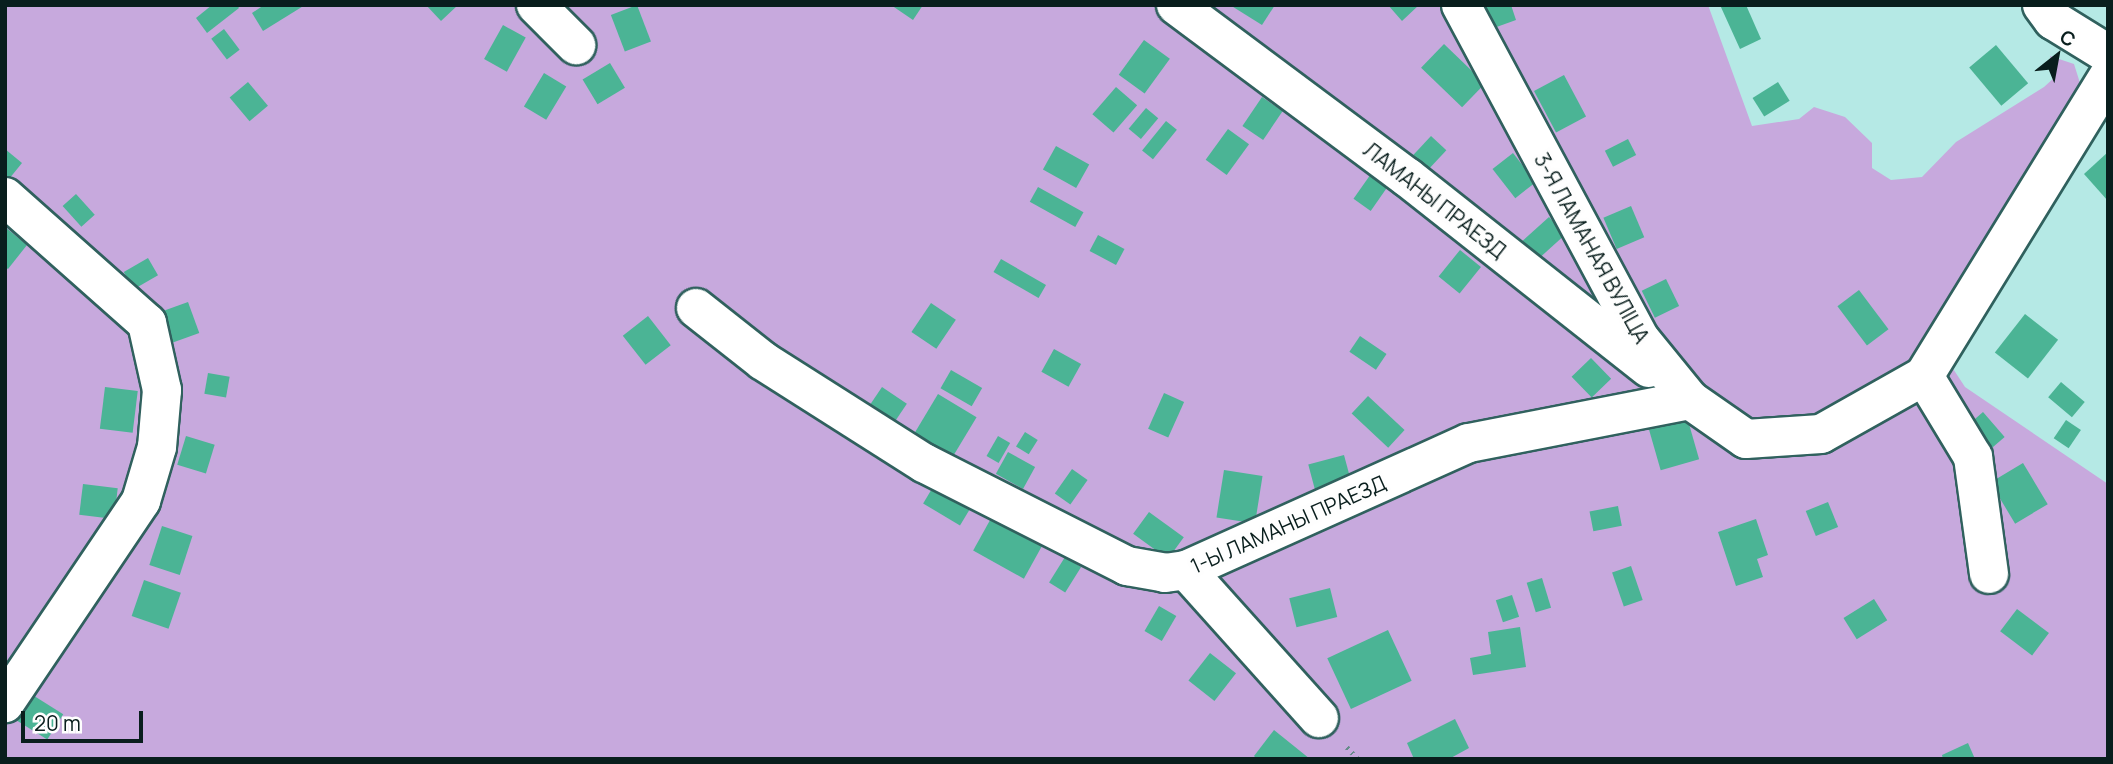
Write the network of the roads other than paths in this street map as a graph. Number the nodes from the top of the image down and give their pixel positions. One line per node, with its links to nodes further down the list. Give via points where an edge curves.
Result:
1 (536, 5): 5 (street)
2 (1176, 5): 11 (street, ЛАМАНЫ ПРАЕЗД, via 1407,177)
3 (1461, 5): 11 (street, 3-Я ЛАМАНАЯ ВУЛІЦА, via 1640,340)
4 (2042, 5): 6 (street, via 2053,20)
5 (576, 45)
6 (2108, 54)
7 (2108, 77): 10 (street)
8 (5, 197): 14 (street, via 147,323 162,390 157,447 141,501)
9 (696, 308): 12 (street, 1-Ы ЛАМАНЫ ПРАЕЗД, via 763,361 924,463 1127,566 1165,573)
10 (1924, 376): 11 (street, 3-Я ЛАМАНАЯ ВУЛІЦА, via 1821,434 1746,439); 13 (street, via 1973,457)
11 (1690, 400): 12 (street, 1-Ы ЛАМАНЫ ПРАЕЗД, via 1469,443)
12 (1186, 570): 15 (street)
13 (1989, 574)
14 (5, 703)
15 (1319, 718)

